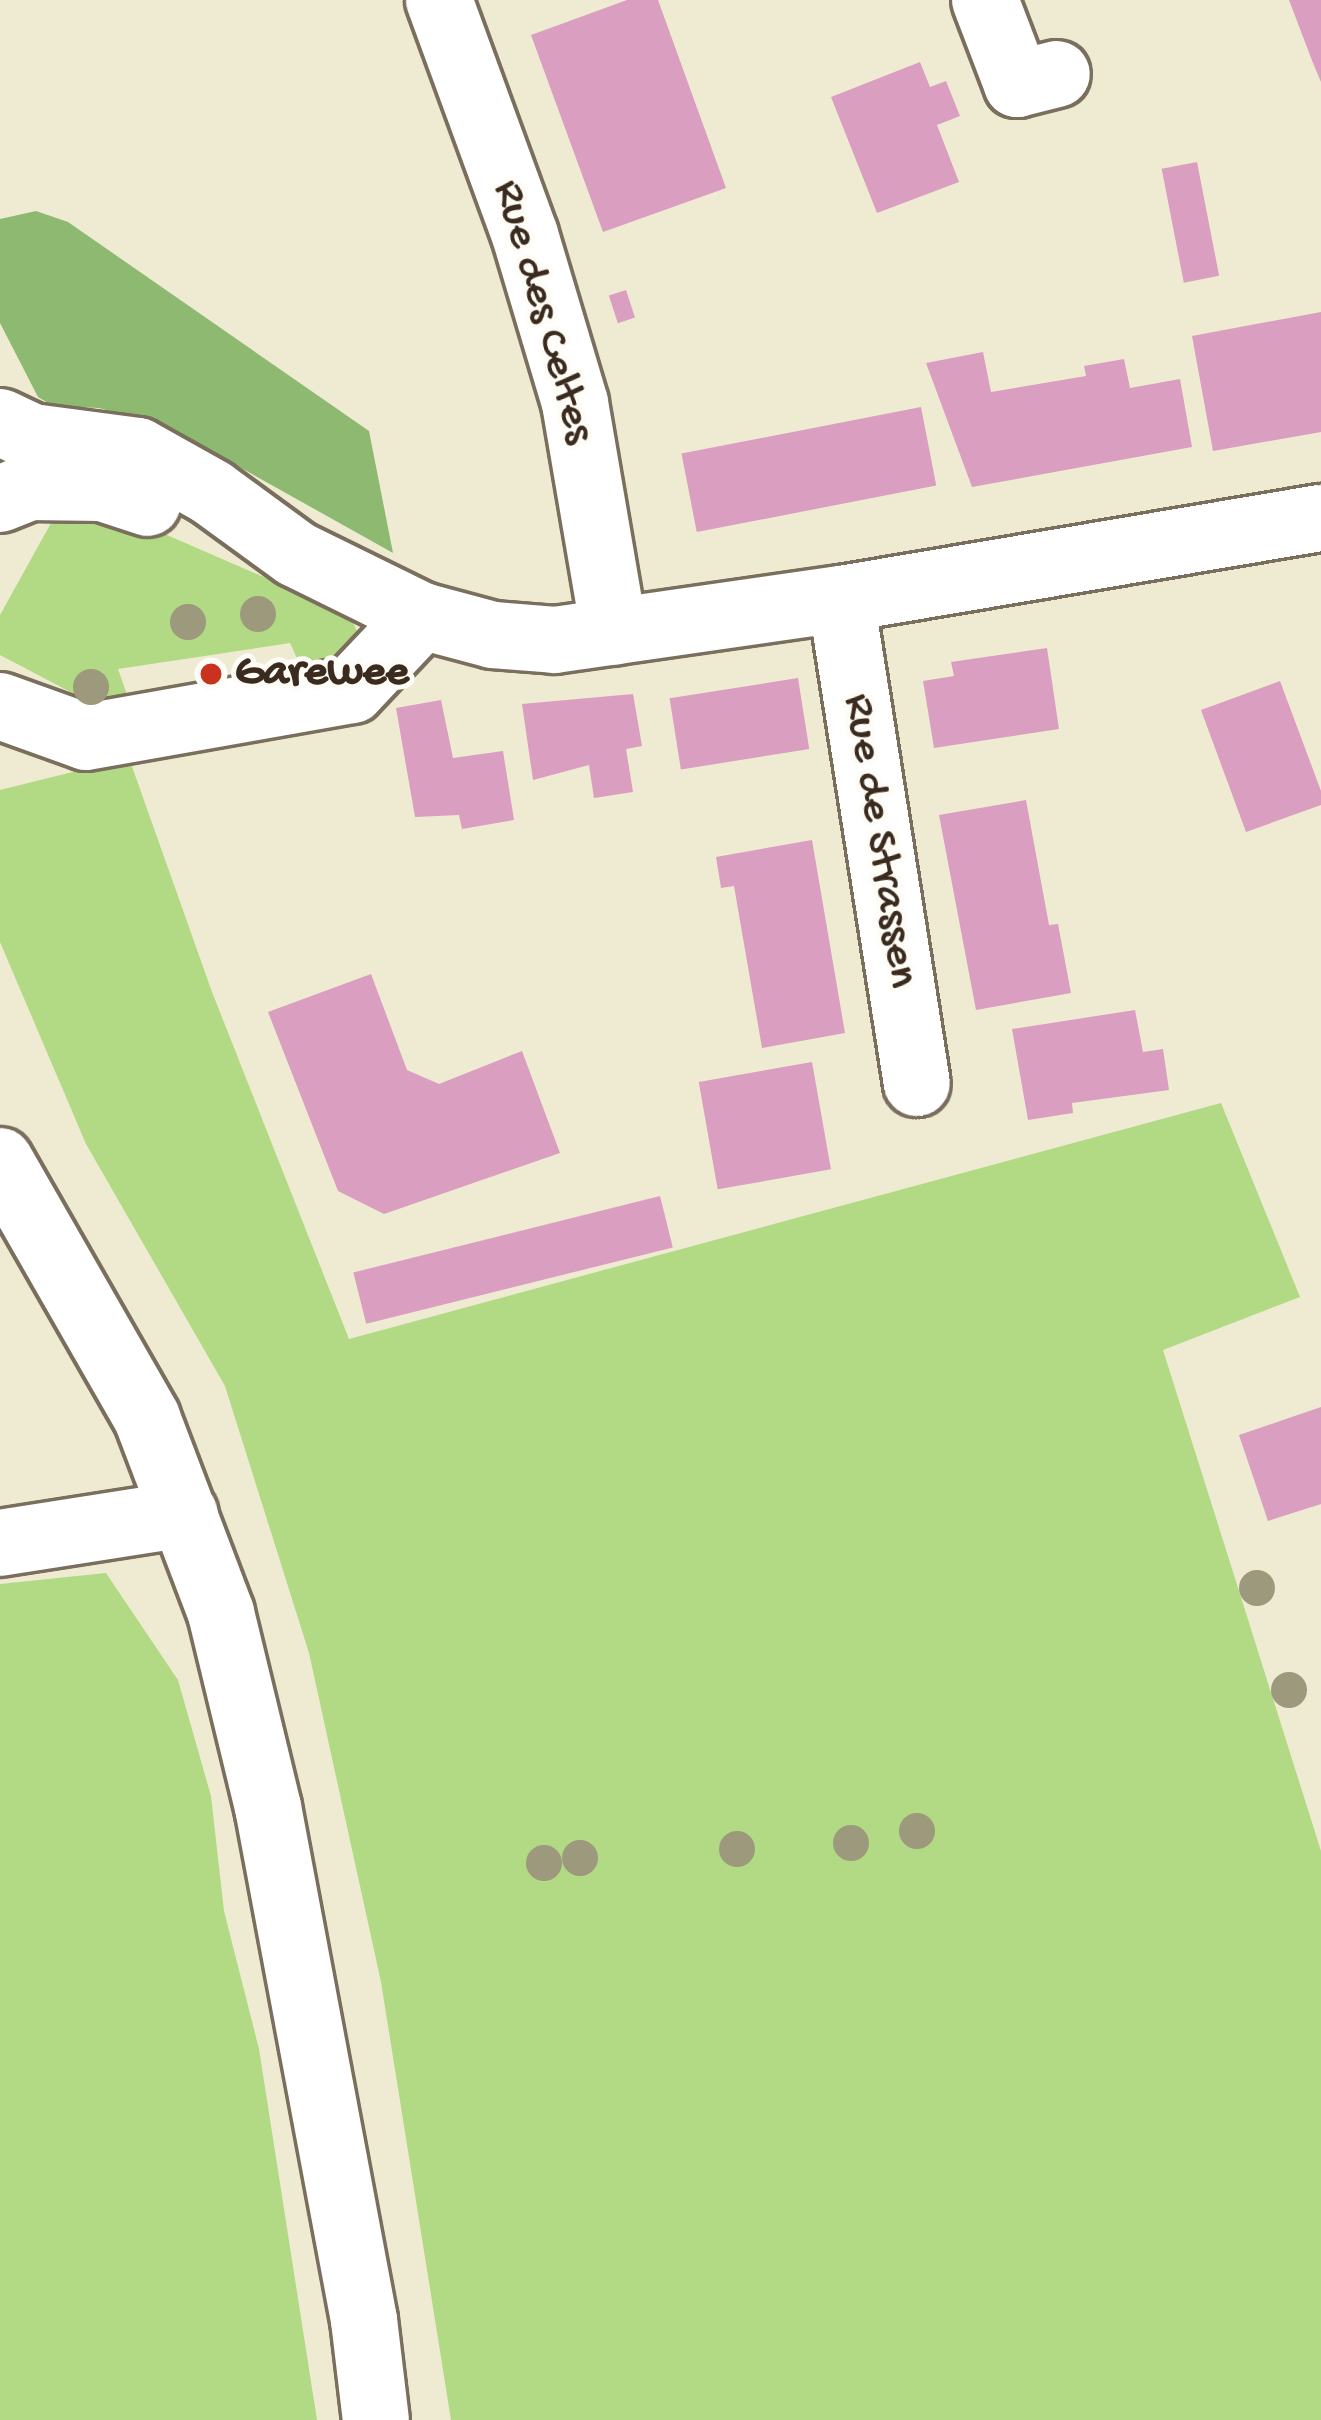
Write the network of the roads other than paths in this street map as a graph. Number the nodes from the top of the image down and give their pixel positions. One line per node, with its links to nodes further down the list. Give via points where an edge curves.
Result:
1 (439, 0): 10 (main road, Rue des Celtes, via 525,235 575,403)
2 (985, 0): 3 (main road, via 1018,84)
3 (1057, 74)
4 (0, 422): 7 (main road, via 32,437 138,452)
5 (0, 499): 7 (main road, via 29,487 102,488)
6 (1321, 518): 8 (main road)
7 (296, 554): 9 (main road)
8 (841, 599): 10 (main road); 12 (main road, Rue de Strassen)
9 (422, 616): 10 (main road, via 494,635 555,640); 11 (main road, via 352,690 86,737)
10 (614, 632)
11 (0, 706)
12 (917, 1083)
13 (0, 1127): 14 (main road)
14 (17, 1188): 15 (main road, via 147,1418)
15 (185, 1514): 16 (main road); 17 (main road, via 221,1613 268,1808)
16 (0, 1544)
17 (376, 2420)

